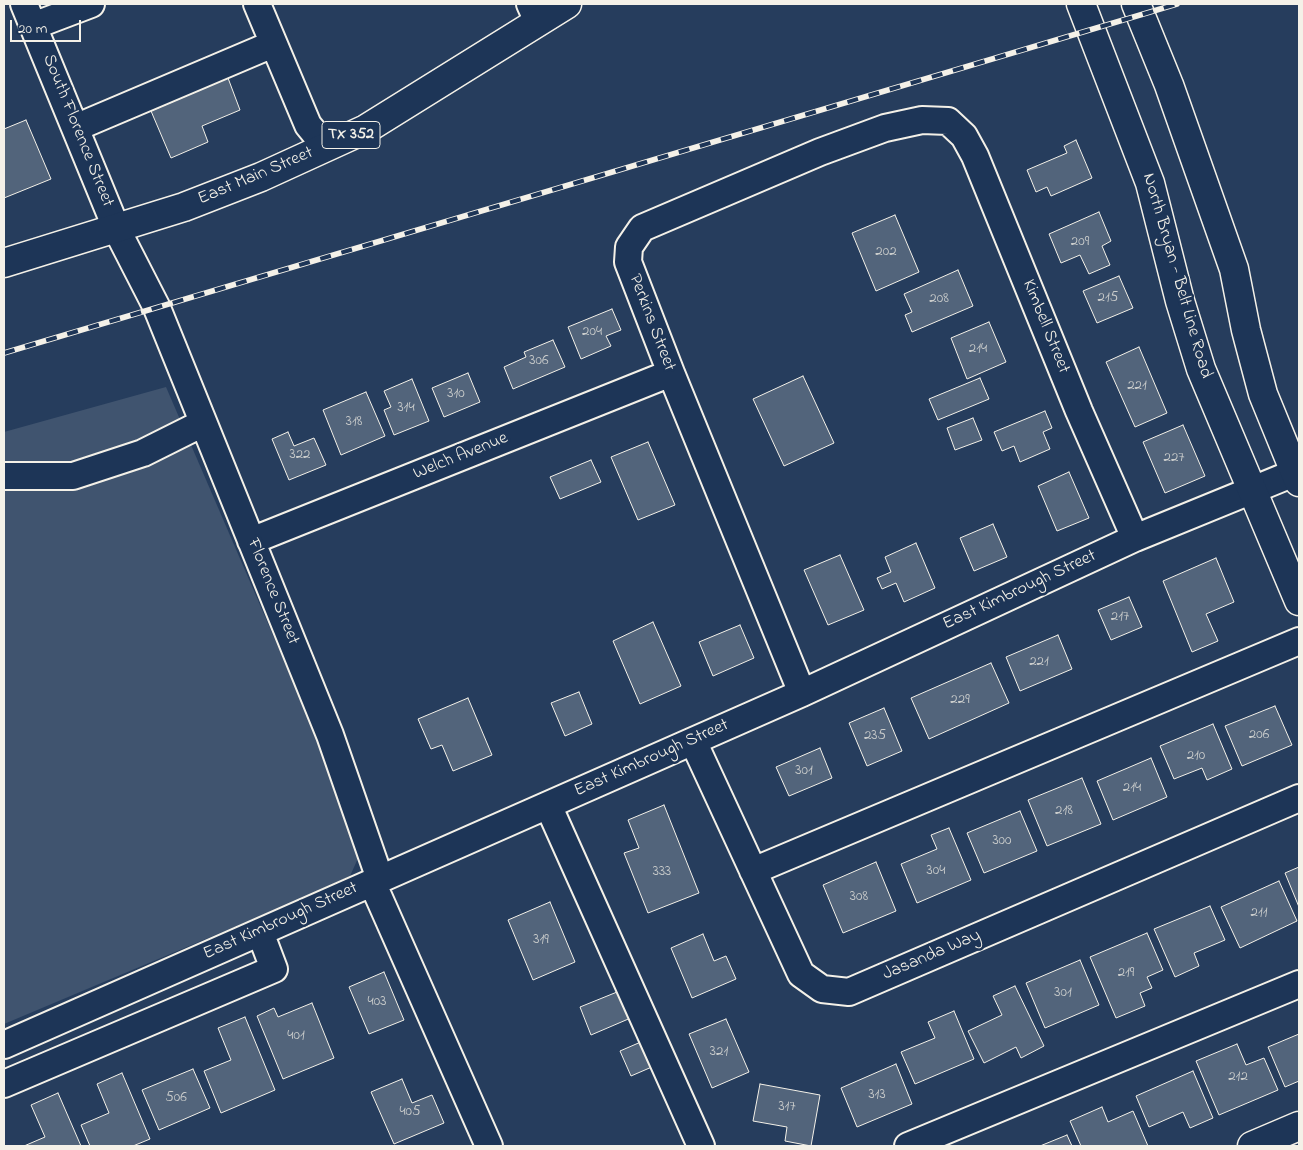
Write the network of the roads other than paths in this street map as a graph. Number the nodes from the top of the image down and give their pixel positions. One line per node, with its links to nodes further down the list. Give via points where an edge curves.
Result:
1 (91, 4): 7 (street)
2 (256, 4): 8 (street)
3 (567, 4): 6 (main road, East Main Street / TX 352)
4 (1081, 4): 19 (main road, North Bryan - Belt Line Road, via 1150,183 1195,354)
5 (1136, 4): 18 (main road, via 1169,85 1234,268 1263,394)
6 (534, 13): 11 (main road, East Main Street / TX 352, via 366,129)
7 (29, 15): 10 (street, South Florence Street)
8 (274, 44): 10 (street); 11 (street, via 308,125)
9 (948, 121): 15 (street, Perkins Street, via 922,120 885,128 820,152 642,228 630,247 628,262); 20 (street, Kimbell Street, via 964,136 974,156)
10 (76, 128): 12 (street, South Florence Street)
11 (326, 147): 12 (main road, East Main Street / TX 352, via 209,197)
12 (118, 230): 13 (main road, East Main Street / TX 352); 14 (street, South Florence Street); 16 (street, via 148,257 203,385)
13 (4, 263)
14 (156, 308): 16 (street, Florence Street)
15 (671, 373): 21 (street, Welch Avenue); 24 (street, Perkins Street)
16 (203, 423): 17 (street, via 143,454 73,476); 21 (street, Florence Street)
17 (4, 476)
18 (1298, 476): 19 (street, East Kimbrough Street)
19 (1253, 492): 20 (street, East Kimbrough Street); 22 (main road, North Bryan - Belt Line Road)
20 (1135, 538): 24 (street, East Kimbrough Street)
21 (251, 541): 29 (street, Florence Street, via 330,735)
22 (1299, 601)
23 (1299, 641): 28 (street)
24 (802, 693): 25 (street, East Kimbrough Street)
25 (693, 741): 27 (street, East Kimbrough Street); 28 (street, Jasanda Way)
26 (1299, 798): 28 (street, Jasanda Way, via 849,992 822,989 801,974)
27 (548, 805): 29 (street, East Kimbrough Street); 36 (street)
28 (754, 871)
29 (376, 880): 30 (street, East Kimbrough Street); 35 (street, Florence Street)
30 (260, 932): 32 (street, East Kimbrough Street); 33 (street, via 274,969)
31 (1299, 984): 37 (street)
32 (4, 1045)
33 (4, 1084)
34 (1299, 1126): 38 (main road)
35 (489, 1146)
36 (701, 1146)
37 (908, 1146)
38 (1252, 1146)

